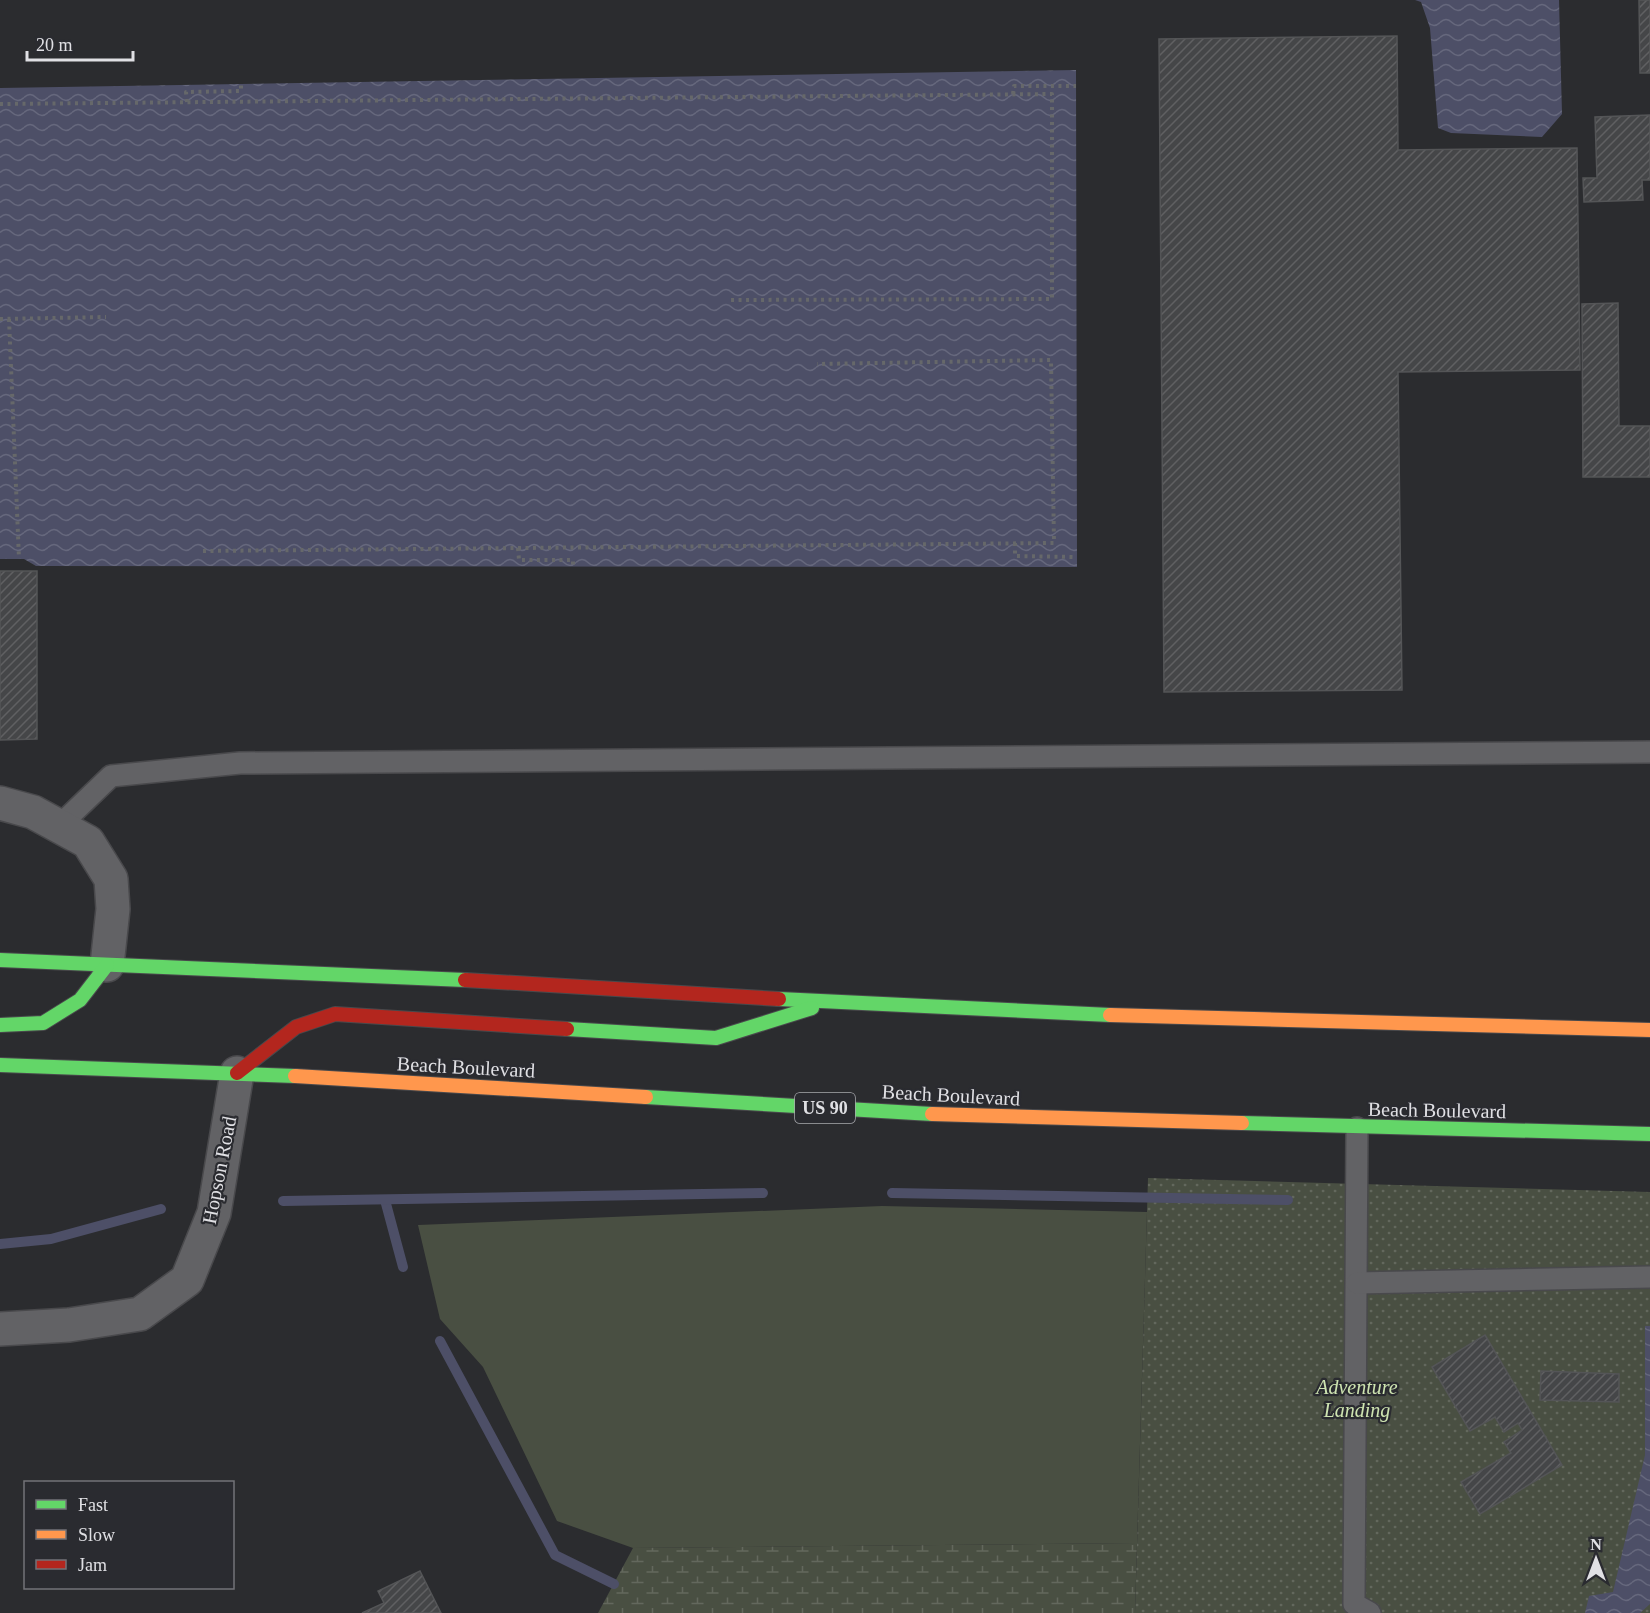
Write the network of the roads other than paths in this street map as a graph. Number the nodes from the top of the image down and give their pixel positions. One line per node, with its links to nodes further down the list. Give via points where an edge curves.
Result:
1 (1650, 752): 3 (lane, via 240,763 111,776)
2 (0, 803): 3 (street, via 33,812)
3 (59, 826): 5 (street, via 88,842 111,879 113,909)
4 (0, 960): 5 (highway)
5 (107, 965): 6 (highway, via 396,976); 7 (highway, via 80,1000 43,1023)
6 (831, 1002): 8 (highway, via 1366,1024); 10 (highway, via 716,1038 335,1014 296,1027)
7 (0, 1025)
8 (1650, 1030)
9 (0, 1065): 10 (highway, Beach Boulevard / US 90)
10 (237, 1073): 11 (highway, Beach Boulevard / US 90, via 958,1116); 15 (street, Hopson Road, via 214,1213 187,1280 140,1314 69,1325)
11 (1358, 1128): 12 (highway, Beach Boulevard / US 90); 14 (lane)
12 (1650, 1134)
13 (1650, 1277): 14 (lane)
14 (1358, 1283): 16 (lane, via 1354,1604)
15 (0, 1329)
16 (1370, 1613)

